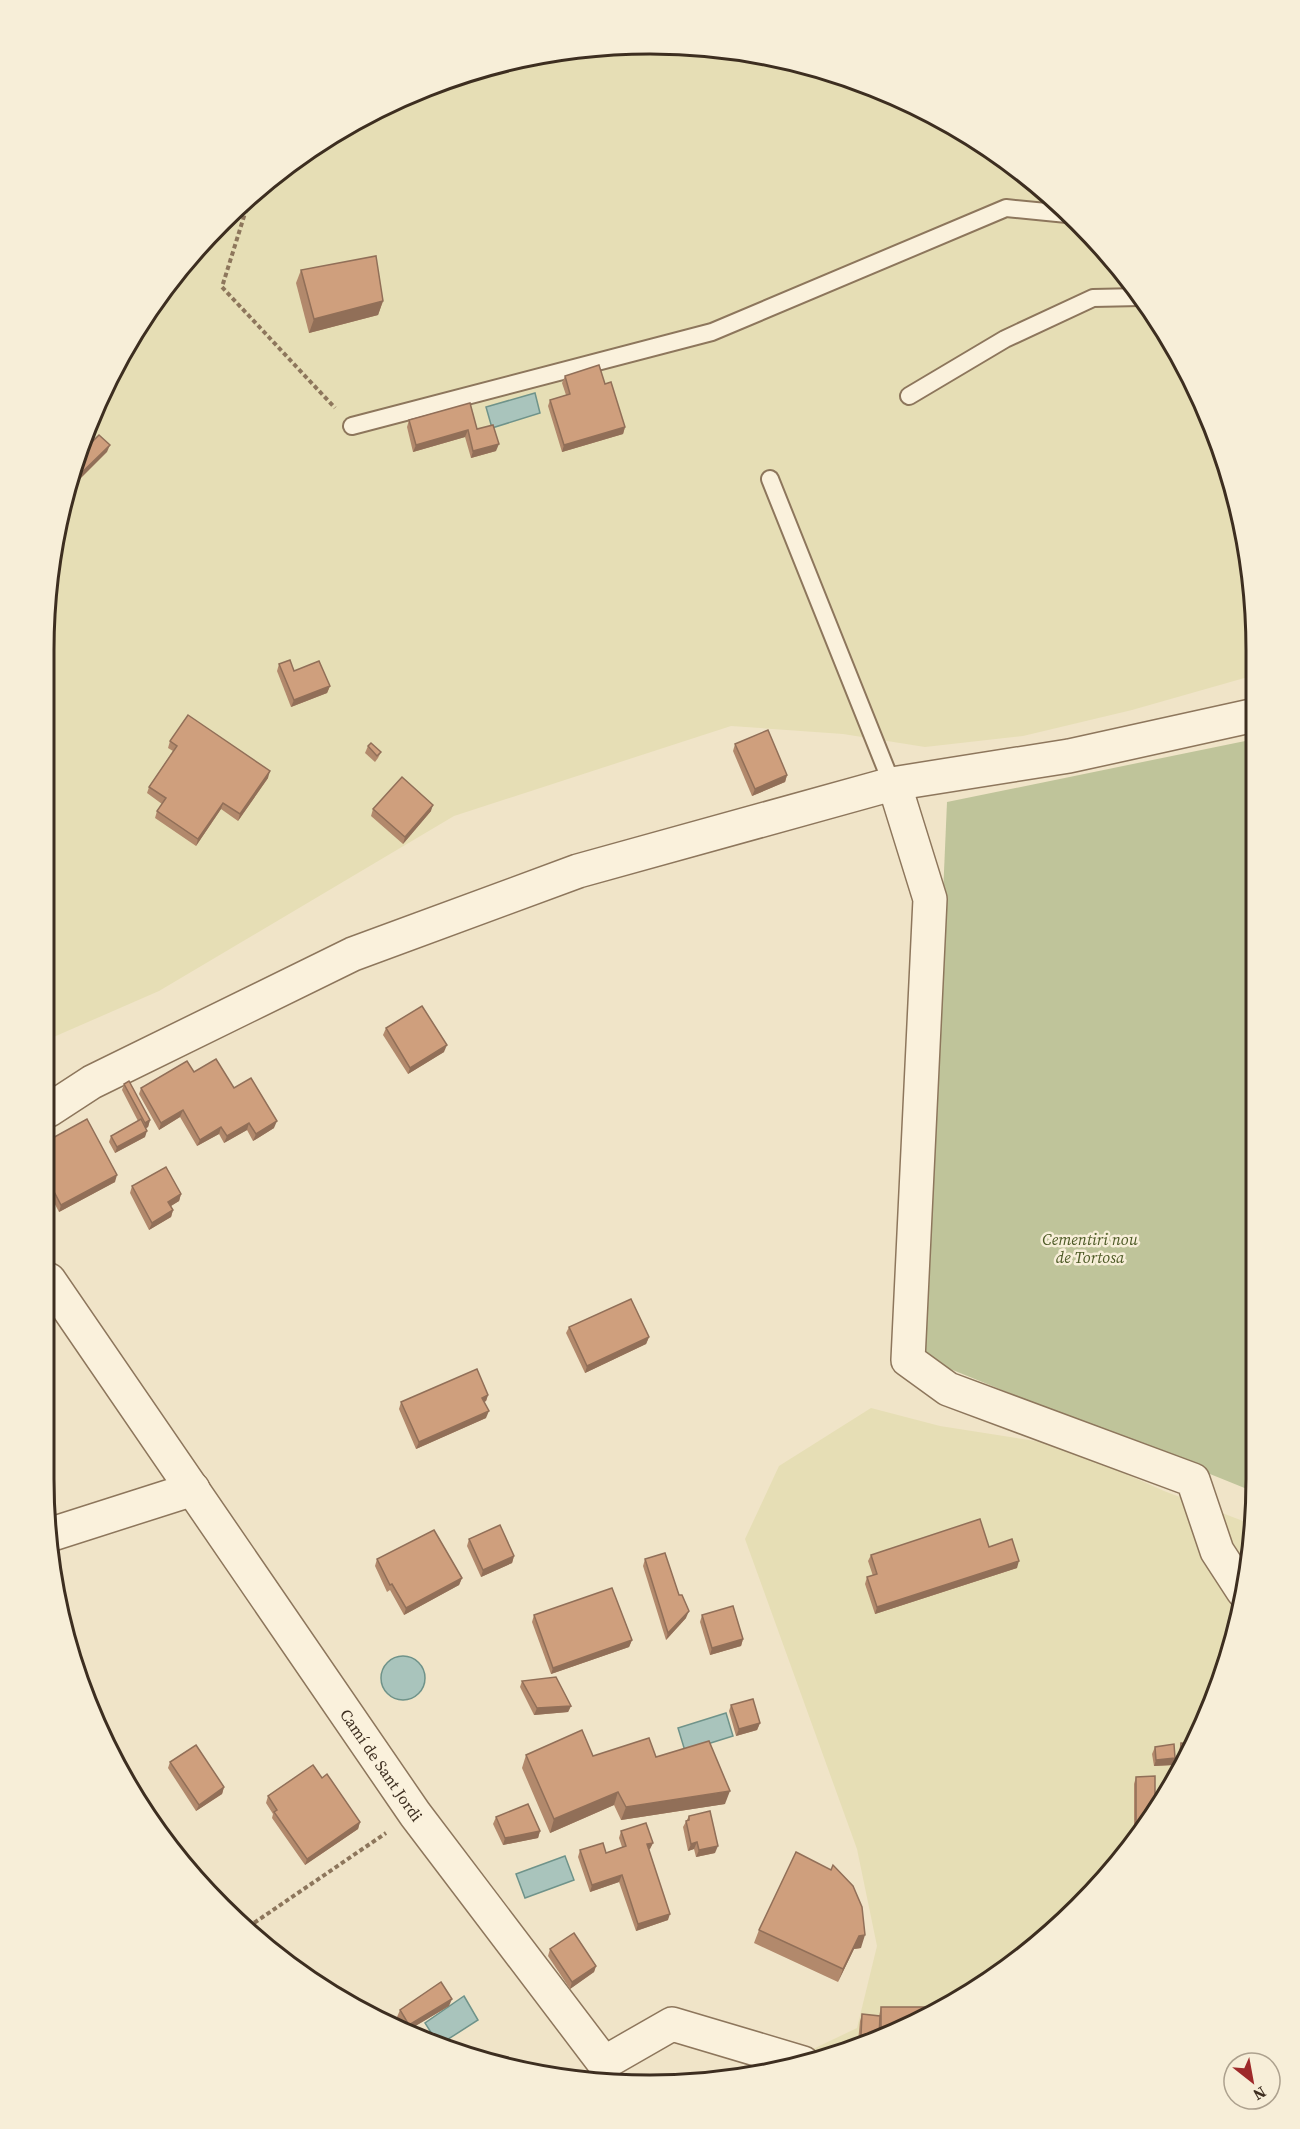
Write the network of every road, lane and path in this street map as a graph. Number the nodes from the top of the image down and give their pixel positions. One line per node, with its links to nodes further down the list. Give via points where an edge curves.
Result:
1 (1054, 213): 5 (lane, via 1006,208 712,332)
2 (245, 214): 5 (path, via 222,287)
3 (1130, 297): 4 (lane, via 1093,298 1005,339)
4 (909, 396)
5 (352, 426)
6 (770, 479): 8 (lane)
7 (1246, 717): 8 (street, via 1069,756)
8 (892, 784): 9 (street, via 578,871 353,954 92,1082); 13 (street, via 930,899 908,1360 948,1389 1193,1480 1217,1551)
9 (54, 1107)
10 (54, 1287): 11 (street, Camí de Sant Jordi)
11 (193, 1490): 12 (street); 14 (street, Camí de Sant Jordi)
12 (57, 1533)
13 (1237, 1582)
14 (415, 1814): 15 (path); 17 (street, Camí de Sant Jordi)
15 (253, 1923)
16 (788, 2059): 17 (street, Camí de Sant Jordi, via 672,2024)
17 (603, 2072)

